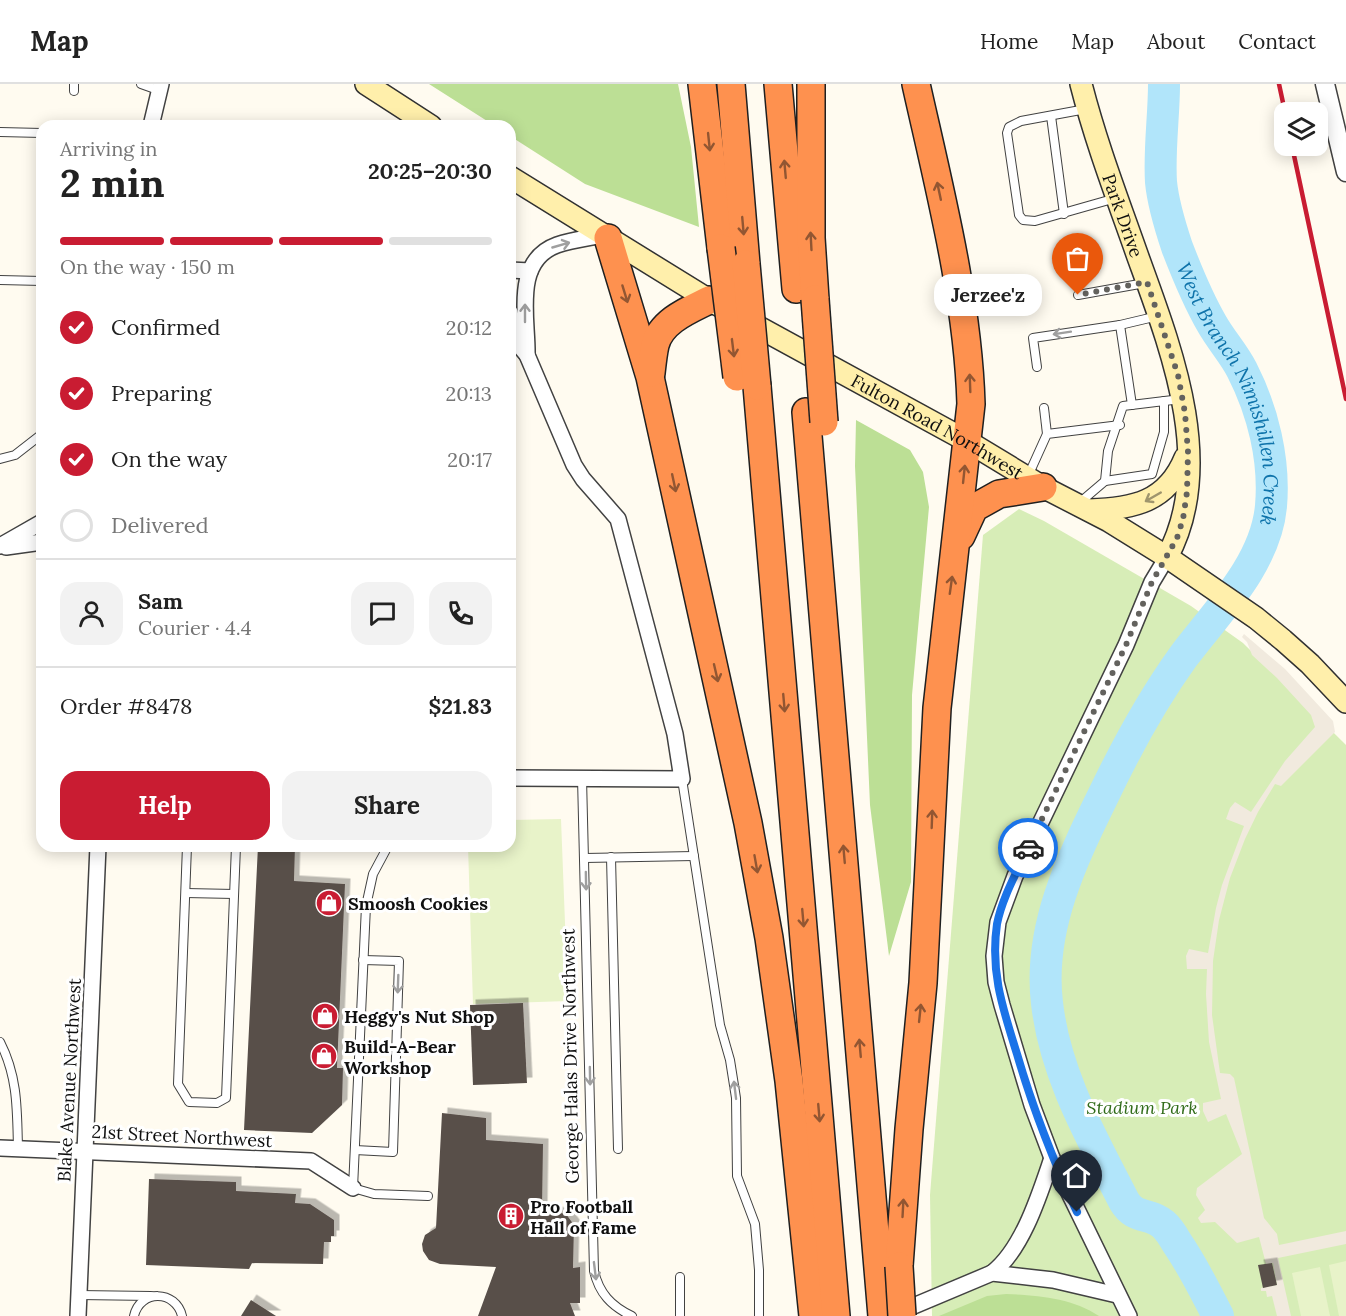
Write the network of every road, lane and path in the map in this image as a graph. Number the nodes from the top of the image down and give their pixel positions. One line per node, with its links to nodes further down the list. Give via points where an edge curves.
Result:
1 (141, 84): 10 (lane)
2 (366, 84): 14 (main road)
3 (702, 84): 36 (highway, one-way to 36, bridge, via 721,248)
4 (731, 84): 36 (highway, one-way to 36, bridge, via 746,264)
5 (778, 84): 27 (highway, one-way to 5)
6 (811, 84): 27 (highway, one-way to 6)
7 (916, 84): 43 (highway, one-way to 7, via 969,361 958,284)
8 (1081, 84): 11 (main road, Park Drive)
9 (1326, 84): 17 (street)
10 (160, 87): 13 (street)
11 (1088, 108): 12 (lane); 19 (main road, Park Drive)
12 (1051, 116): 20 (lane); 20 (lane, via 1021,121 1009,127 1007,133 1019,215 1023,220 1035,221)
13 (152, 120)
14 (422, 120)
15 (0, 132): 16 (lane)
16 (36, 134)
17 (1346, 172)
18 (516, 181): 21 (main road, Fulton Road Northwest)
19 (1117, 198): 20 (lane); 26 (main road, Park Drive)
20 (1064, 214)
21 (605, 237): 23 (street, one-way to 21, via 540,256 557,245); 29 (main road, Fulton Road Northwest); 35 (highway, one-way to 35)
22 (516, 270): 23 (street)
23 (530, 271): 33 (street, one-way to 23, via 524,305)
24 (0, 279): 25 (lane)
25 (36, 281)
26 (1147, 282): 28 (lane); 30 (main road, Park Drive)
27 (806, 295): 79 (highway, one-way to 27, via 826,646)
28 (1078, 295)
29 (709, 300): 35 (highway, via 668,324 655,342); 43 (main road, Fulton Road Northwest)
30 (1159, 316): 31 (lane); 37 (main road, Park Drive, via 1178,375)
31 (1120, 325): 34 (lane, one-way to 34, via 1033,338); 38 (lane)
32 (516, 339): 33 (street)
33 (527, 355): 59 (street, via 574,465 618,519 675,734)
34 (1037, 367)
35 (651, 377): 92 (highway, one-way to 92, via 730,733 769,938 789,1081)
36 (747, 382): 85 (highway, one-way to 85, via 779,645)
37 (1173, 400): 38 (lane); 44 (lane, via 1161,423 1164,432); 46 (main road, Park Drive)
38 (1132, 405): 40 (lane, via 1124,406)
39 (1044, 408): 41 (lane)
40 (1120, 425): 41 (lane); 49 (lane)
41 (1047, 434): 48 (lane)
42 (36, 439): 47 (lane, via 15,455)
43 (968, 441): 48 (main road, Fulton Road Northwest); 54 (highway, one-way to 43)
44 (1159, 449): 45 (lane); 49 (lane, via 1152,474)
45 (1149, 450)
46 (1188, 452): 50 (main road, one-way to 50, via 1180,472 1160,495 1125,507); 55 (main road, Park Drive, via 1187,492)
47 (0, 459)
48 (1035, 482): 50 (main road, Fulton Road Northwest); 54 (highway, via 999,494 974,508)
49 (1105, 482): 50 (lane)
50 (1083, 507): 55 (main road, Fulton Road Northwest)
51 (36, 526): 53 (street)
52 (36, 543): 53 (street)
53 (0, 547)
54 (956, 548): 79 (highway, one-way to 54, via 908,1140 926,950 937,708)
55 (1175, 563): 56 (main road, Fulton Road Northwest, via 1256,618 1310,664); 76 (street, via 1152,582 1126,645 1036,830 998,922 996,982)
56 (1346, 702)
57 (516, 778): 58 (street)
58 (582, 778): 59 (street); 66 (lane, George Halas Drive Northwest)
59 (682, 779): 64 (lane)
60 (98, 852): 75 (street, Blake Avenue Northwest)
61 (187, 852): 67 (lane)
62 (236, 852): 68 (lane)
63 (385, 852): 69 (lane, via 373,874 366,906)
64 (694, 856): 65 (lane); 91 (lane, one-way to 64, via 755,1224 737,1176 736,1098 720,1025)
65 (612, 857): 66 (lane); 73 (lane)
66 (585, 858): 89 (lane, George Halas Drive Northwest, one-way to 89, via 594,1271 597,1286 606,1298)
67 (186, 893): 68 (lane); 68 (lane, via 178,1084 189,1102 217,1103 226,1098)
68 (234, 894)
69 (363, 960): 74 (lane); 74 (lane, one-way to 74, via 399,961 393,1152)
70 (0, 1042): 72 (lane, via 10,1061 16,1088)
71 (0, 1148): 72 (street, 21st Street Northwest)
72 (18, 1149): 75 (street, 21st Street Northwest)
73 (618, 1149)
74 (355, 1150): 77 (lane)
75 (85, 1151): 77 (street, 21st Street Northwest, via 311,1161); 82 (street, Blake Avenue Northwest)
76 (1052, 1158): 80 (street, via 1037,1205 1012,1250); 83 (street)
77 (353, 1188): 78 (lane, via 374,1194)
78 (428, 1196)
79 (889, 1270): 93 (highway); 95 (highway, bridge)
80 (992, 1273): 83 (street, via 1053,1280); 94 (street)
81 (680, 1277): 90 (lane)
82 (79, 1295): 84 (lane); 86 (street, Blake Avenue Northwest)
83 (1117, 1295): 96 (street)
84 (151, 1296): 87 (lane, via 139,1305); 88 (lane, via 173,1300)
85 (835, 1308)
86 (78, 1316)
87 (134, 1316)
88 (182, 1316)
89 (632, 1316)
90 (680, 1316)
91 (759, 1316)
92 (813, 1316)
93 (882, 1316)
94 (889, 1316)
95 (902, 1316)
96 (1129, 1316)

